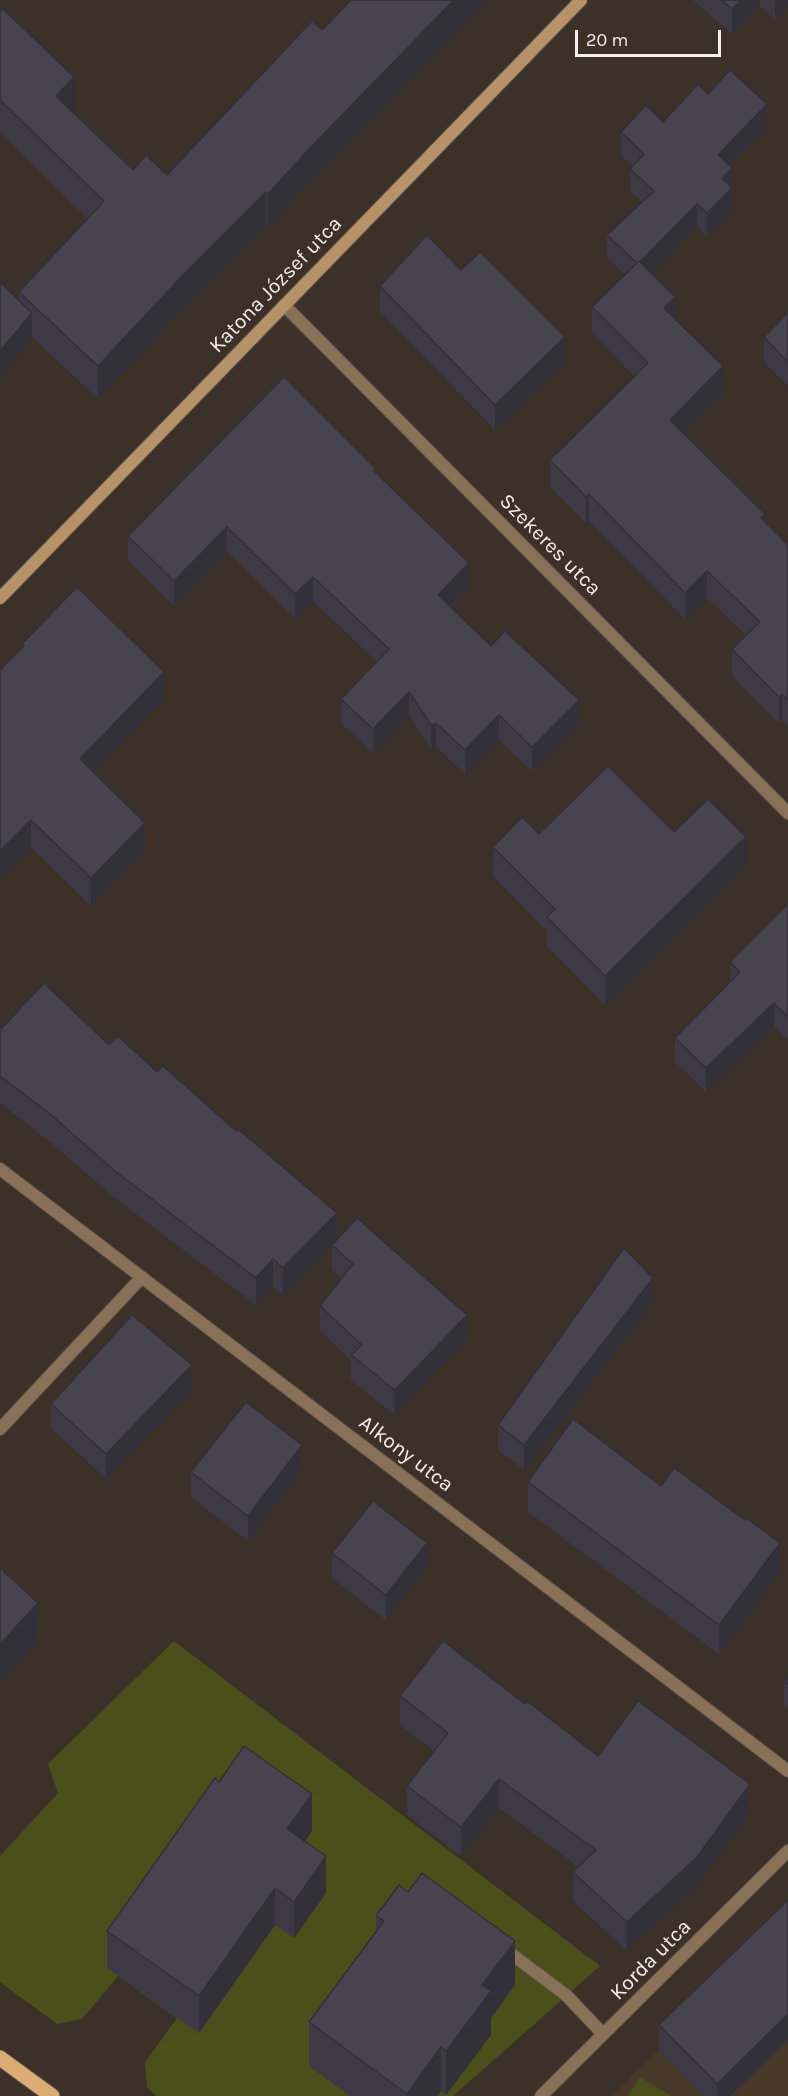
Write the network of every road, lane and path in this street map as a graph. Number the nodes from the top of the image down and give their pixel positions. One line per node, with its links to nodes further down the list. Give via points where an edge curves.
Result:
1 (581, 0): 2 (street, Katona József utca)
2 (284, 305): 3 (street, Katona József utca); 4 (street, Szekeres utca)
3 (0, 598)
4 (788, 813)
5 (0, 1169): 6 (street, Alkony utca)
6 (142, 1277): 7 (street); 8 (street, Alkony utca)
7 (0, 1428)
8 (788, 1771)
9 (788, 1851): 11 (street, Korda utca)
10 (492, 1939): 11 (street, via 567,1995)
11 (603, 2034): 14 (street, Korda utca)
12 (0, 2058): 13 (main road)
13 (52, 2096)
14 (541, 2096)

